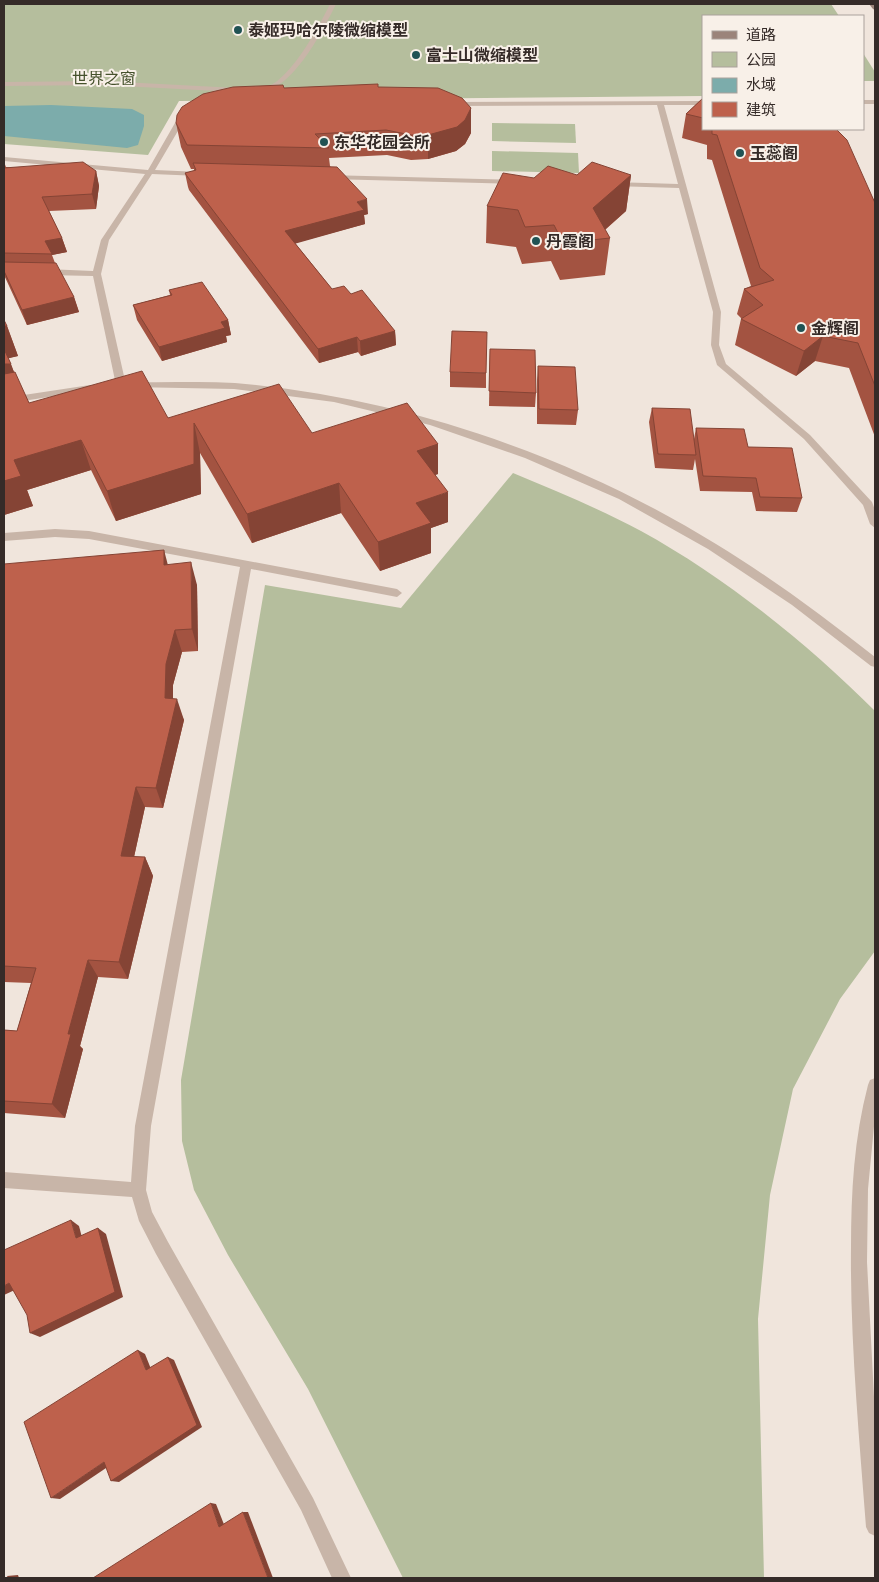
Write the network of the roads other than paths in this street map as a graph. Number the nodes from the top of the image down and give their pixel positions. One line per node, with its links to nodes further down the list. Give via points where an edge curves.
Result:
1 (333, 4): 6 (street, via 327,19 281,82 270,89)
2 (872, 4): 3 (main road)
3 (875, 8)
4 (4, 84): 5 (street, via 102,83)
5 (242, 91)
6 (252, 91)
7 (660, 103): 8 (street); 9 (street); 17 (street)
8 (702, 103)
9 (442, 104)
10 (194, 111): 12 (street, via 179,123)
11 (4, 159): 12 (street)
12 (150, 172): 13 (street); 19 (street, via 105,240)
13 (208, 174)
14 (317, 177): 15 (street)
15 (524, 182)
16 (604, 184): 17 (street)
17 (682, 186): 22 (street, via 717,312 715,345 722,365 807,437 868,504)
18 (32, 272): 19 (street)
19 (97, 274): 20 (street)
20 (113, 386): 21 (street); 26 (street, via 238,386 347,401 420,418 526,456 651,511 716,547 794,600)
21 (4, 401)
22 (875, 524)
23 (4, 537): 24 (street, via 55,533 89,535)
24 (246, 565): 25 (street); 29 (street, via 143,1126)
25 (397, 593)
26 (875, 663)
27 (875, 1085): 30 (street, via 867,1114 860,1192 858,1285)
28 (4, 1180): 29 (street)
29 (138, 1190): 31 (street, via 145,1215 162,1248 307,1504)
30 (875, 1527)
31 (342, 1578)

